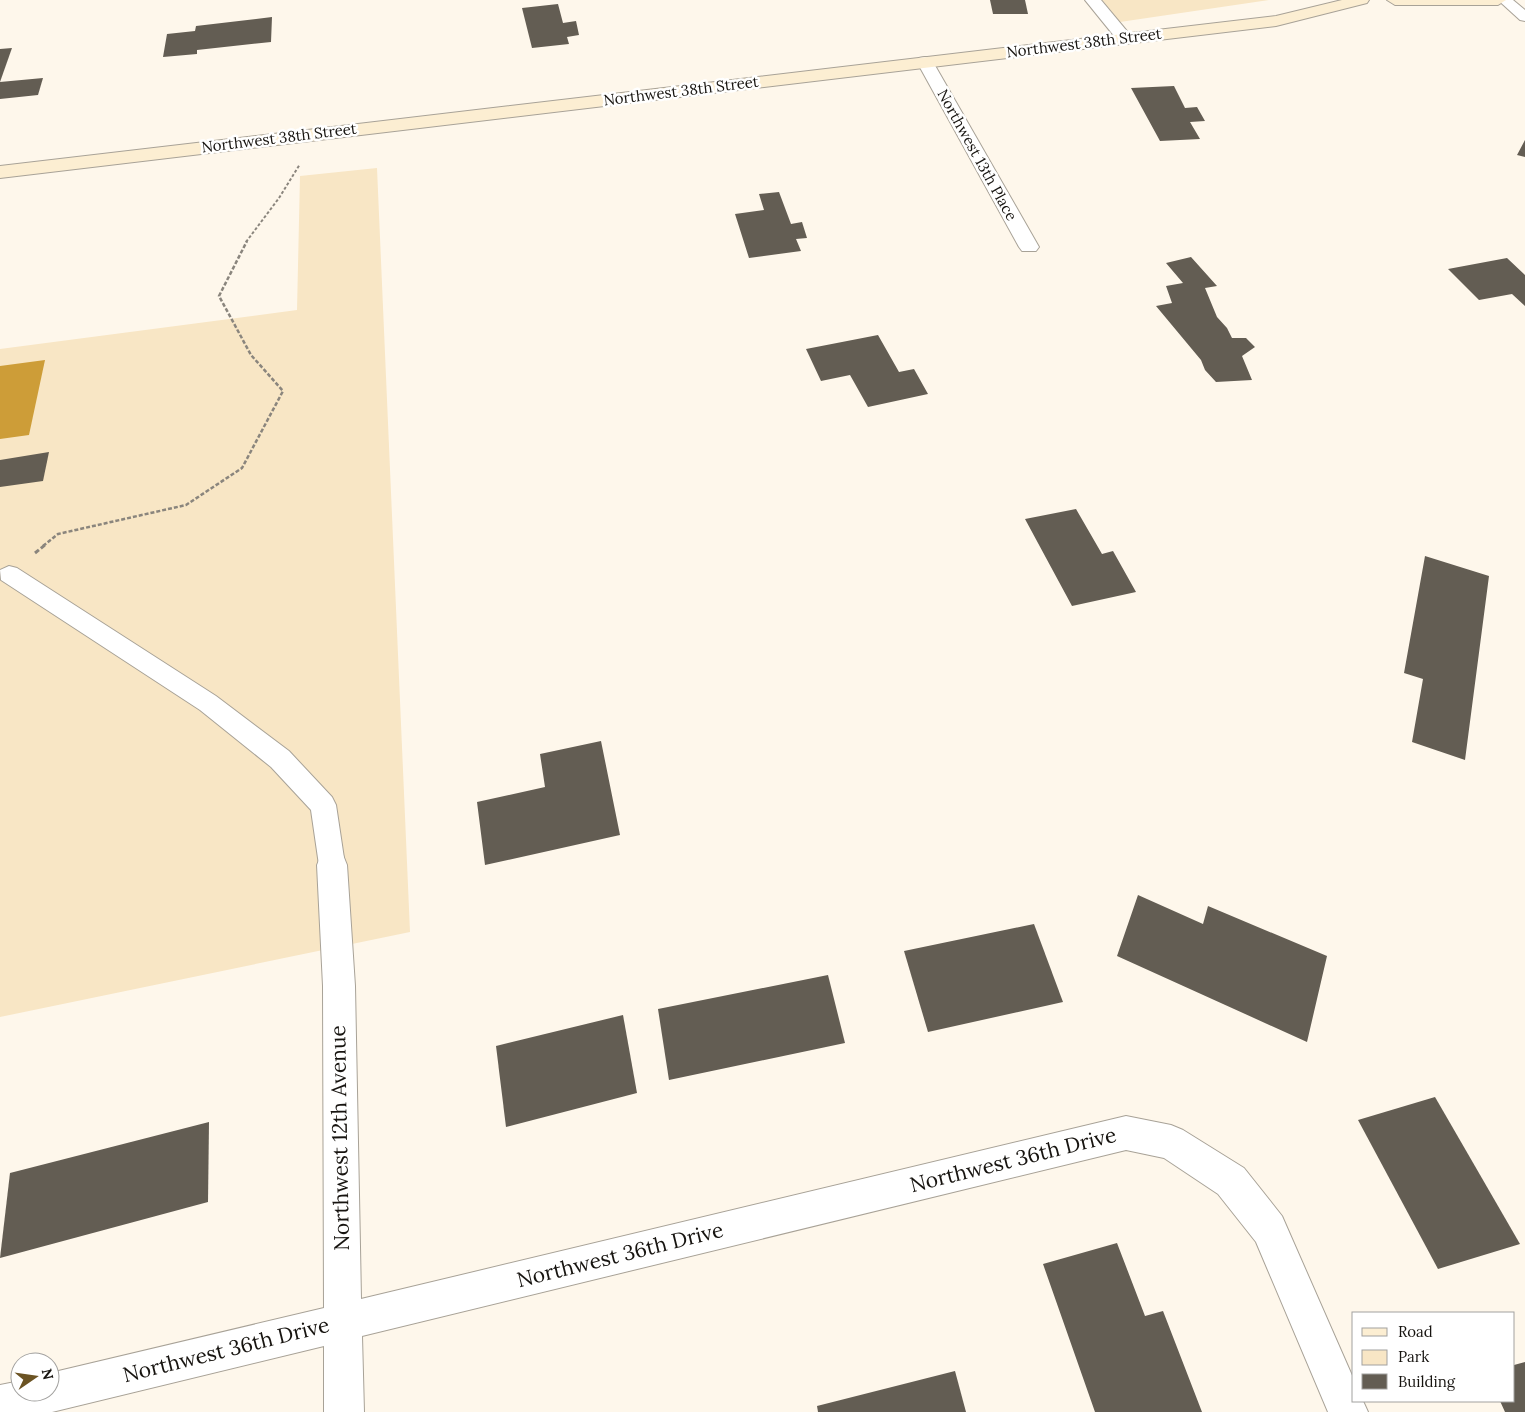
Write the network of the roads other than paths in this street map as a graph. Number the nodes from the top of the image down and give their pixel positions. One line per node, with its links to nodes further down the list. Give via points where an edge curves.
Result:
1 (1093, 0): 7 (street)
2 (1361, 0): 7 (street, Northwest 38th Street, via 1276,21)
3 (1394, 0): 4 (street)
4 (1498, 0)
5 (1504, 0): 6 (lane)
6 (1525, 17)
7 (1125, 38): 8 (street, Northwest 38th Street)
8 (925, 62): 9 (street, Northwest 38th Street); 10 (street, Northwest 13th Place)
9 (0, 172)
10 (1029, 247)
11 (9, 574): 12 (lane, via 208,703 280,759 323,805)
12 (332, 865): 13 (street, Northwest 12th Avenue, via 339,986)
13 (342, 1321): 14 (street, Northwest 36th Drive); 15 (street, Northwest 12th Avenue); 16 (street, Northwest 36th Drive, via 1126,1132 1171,1142 1230,1181 1269,1229)
14 (0, 1406)
15 (344, 1412)
16 (1348, 1412)

